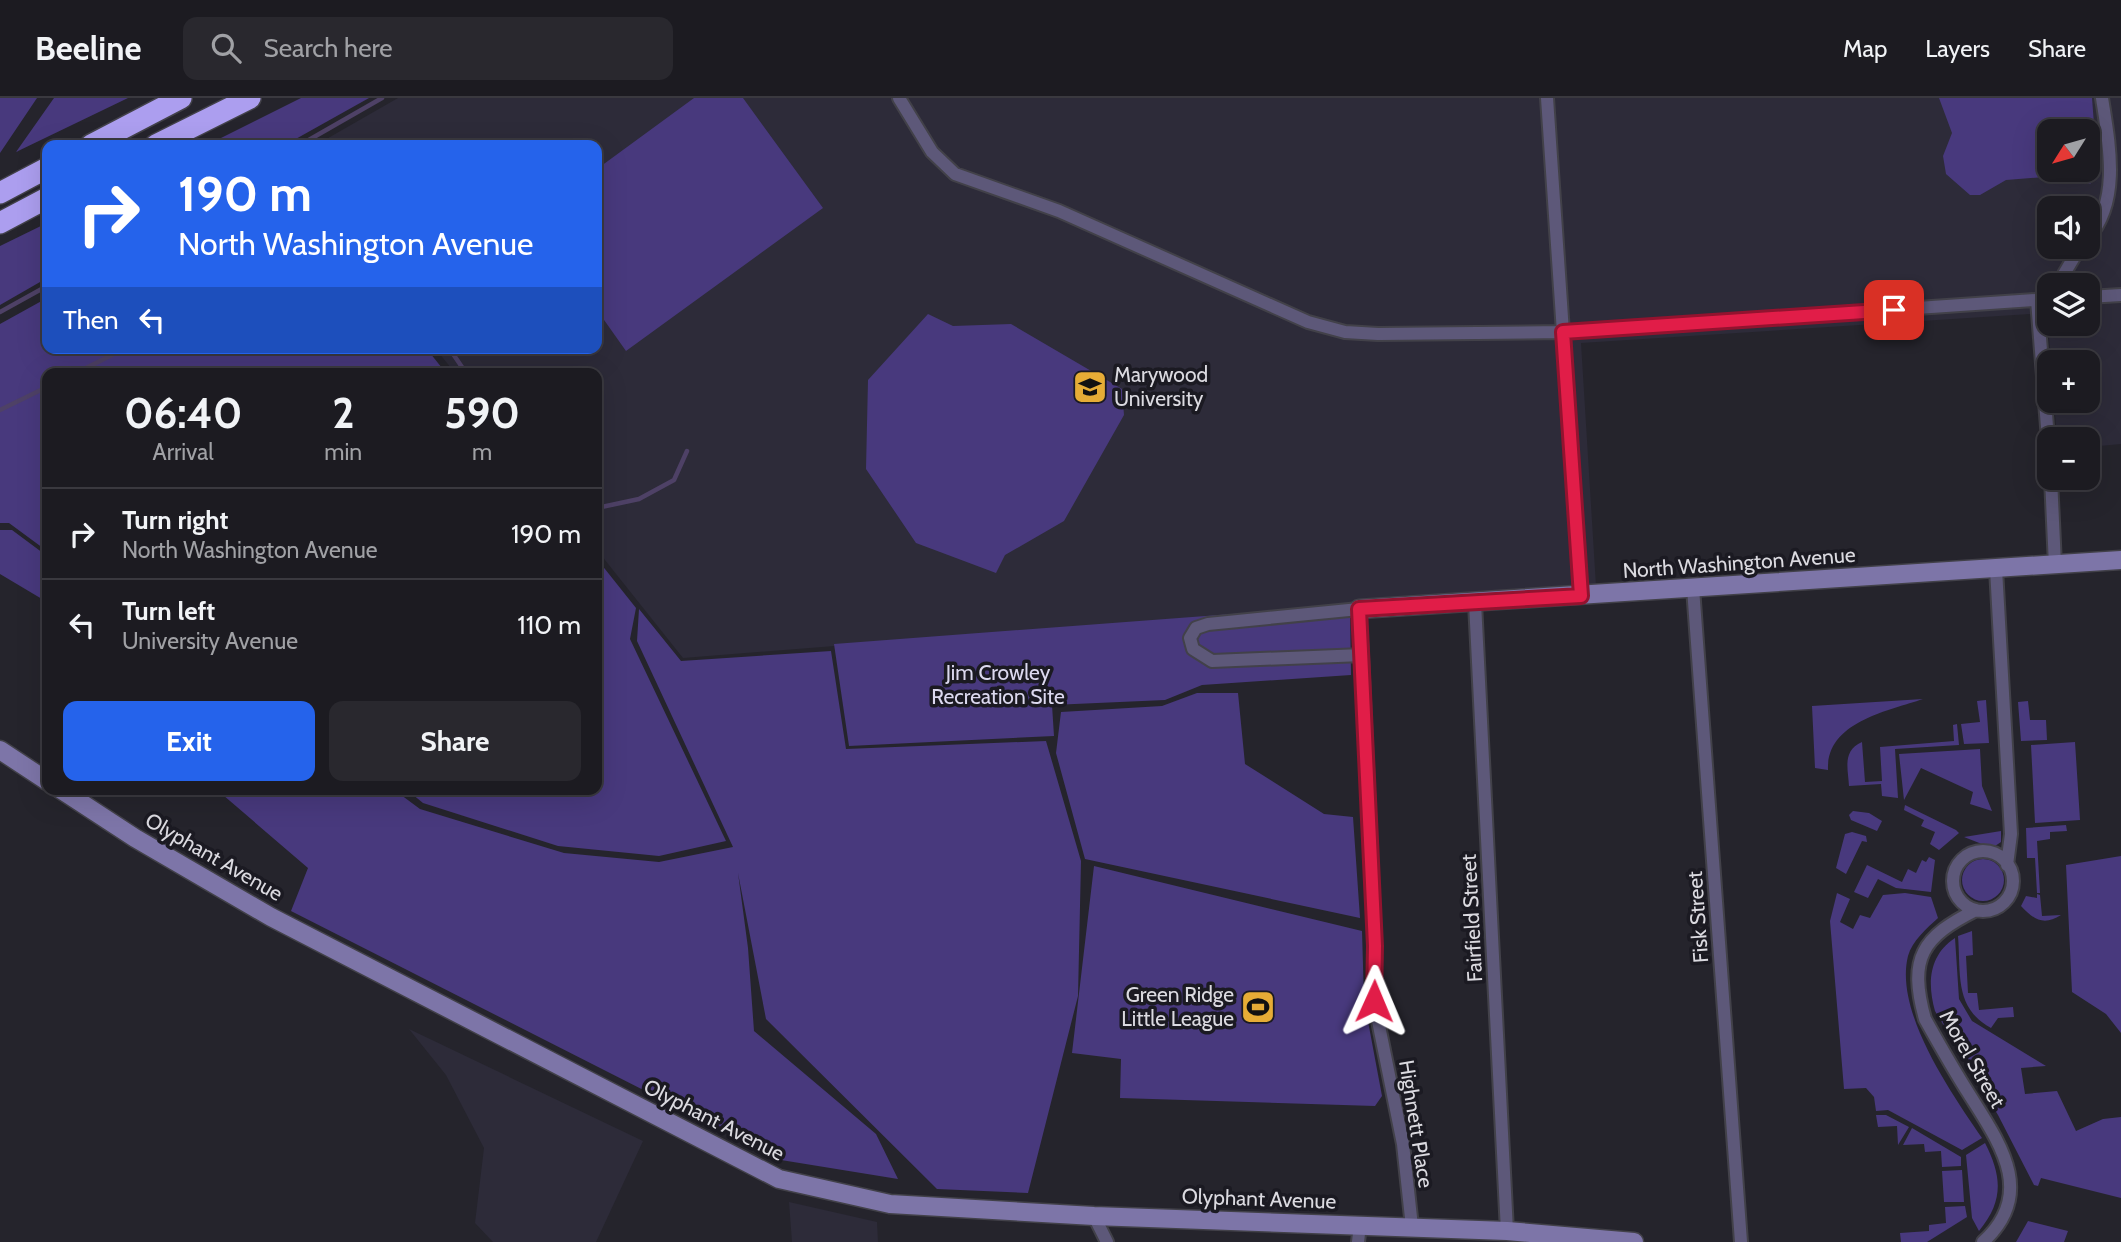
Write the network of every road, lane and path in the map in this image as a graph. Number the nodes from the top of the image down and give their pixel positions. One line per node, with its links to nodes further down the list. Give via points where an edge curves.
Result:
1 (181, 98): 6 (highway)
2 (250, 98): 7 (highway)
3 (899, 98): 16 (street, via 932,152 955,174 1059,211 1308,322 1345,332 1378,334)
4 (1547, 98): 16 (street)
5 (2102, 98): 11 (street, via 2109,181)
6 (101, 140)
7 (166, 140)
8 (42, 171): 9 (highway)
9 (0, 193)
10 (42, 201): 12 (highway)
11 (2100, 220)
12 (0, 223)
13 (2121, 295): 14 (street)
14 (2100, 296)
15 (2037, 300): 16 (street)
16 (1563, 332): 24 (street)
17 (2044, 336): 18 (street)
18 (2048, 427)
19 (2051, 490): 21 (street)
20 (2121, 560): 21 (street, North Washington Avenue)
21 (2055, 565): 22 (street, North Washington Avenue)
22 (1996, 569): 23 (street, North Washington Avenue); 31 (street, Morel Street, via 2011,834)
23 (1693, 588): 24 (street, North Washington Avenue); 39 (street, Fisk Street)
24 (1581, 596): 25 (street, North Washington Avenue)
25 (1475, 603): 26 (street, North Washington Avenue); 35 (street, Fairfield Street)
26 (1359, 609): 27 (street, Highnett Place); 27 (street, via 1208,624 1196,628 1190,638 1193,649 1212,661)
27 (1362, 655): 34 (street, Highnett Place, via 1374,1001 1403,1144)
28 (0, 750): 29 (street)
29 (42, 778)
30 (69, 795): 33 (street, Olyphant Avenue, via 271,917 779,1180 890,1204)
31 (2007, 865): 32 (street, Morel Street, via 2012,883 2006,900 1990,910); 32 (street, via 1984,851 1966,856 1958,864 1953,883 1956,893)
32 (1976, 910): 40 (street, Morel Street, via 1946,924 1932,937 1917,973 1925,1019 2008,1164 2011,1188 2003,1217)
33 (1094, 1216): 36 (street, Olyphant Avenue); 37 (street)
34 (1412, 1227): 35 (street, Olyphant Avenue); 36 (street, Olyphant Avenue)
35 (1507, 1231): 38 (street, Olyphant Avenue)
36 (1359, 1233)
37 (1107, 1242)
38 (1634, 1242)
39 (1741, 1242)
40 (1983, 1242)

